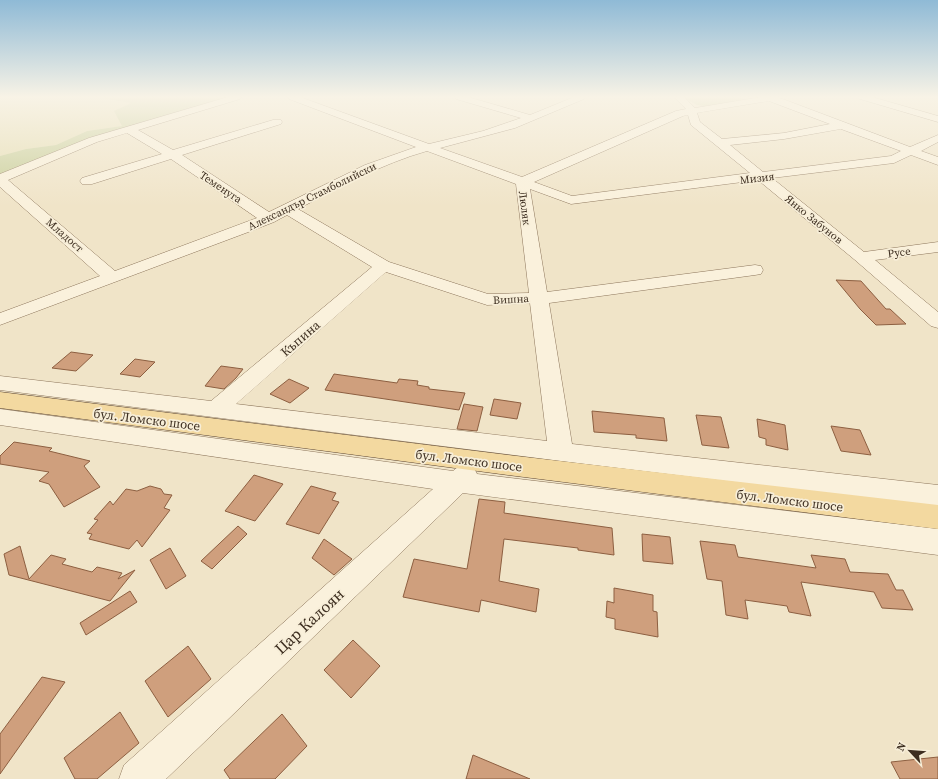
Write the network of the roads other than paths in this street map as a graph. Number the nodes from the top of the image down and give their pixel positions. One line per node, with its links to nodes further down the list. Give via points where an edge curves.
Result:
1 (114, 133): 17 (street, via 92,140)
2 (136, 133): 14 (street, Теменуга)
3 (241, 133): 14 (street)
4 (388, 133): 12 (street, Люляк)
5 (481, 133): 12 (street, Александър Стамболийски)
6 (632, 133): 19 (street)
7 (708, 133): 11 (street, Янко Забунов)
8 (798, 133): 11 (street)
9 (865, 133): 13 (street)
10 (938, 138): 13 (street, Мизия)
11 (720, 143): 16 (street, Янко Забунов)
12 (424, 147): 19 (street, Люляк); 20 (street, Александър Стамболийски, via 387,160)
13 (910, 151): 15 (street); 16 (street, Мизия, via 894,160)
14 (173, 155): 18 (street); 21 (street, Теменуга)
15 (938, 161)
16 (762, 177): 19 (street, Мизия, via 571,200); 23 (street, Янко Забунов)
17 (0, 180): 26 (street, Младост)
18 (87, 181)
19 (522, 182): 27 (street, Люляк)
20 (287, 209): 21 (street, Александър Стамболийски); 24 (street, Вишна)
21 (268, 219): 26 (street, Александър Стамболийски)
22 (938, 247): 23 (street, Русе)
23 (861, 256): 29 (street, Янко Забунов)
24 (383, 266): 27 (street, Вишна, via 487,300); 32 (street, Къпина)
25 (755, 270): 27 (street, Вишна)
26 (113, 278): 28 (street, Александър Стамболийски)
27 (537, 298): 34 (street, Люляк)
28 (0, 319)
29 (938, 322)
30 (0, 383): 32 (street)
31 (0, 400): 35 (main road, бул. Ломско шосе)
32 (216, 409): 35 (street)
33 (0, 417): 35 (street)
34 (561, 452): 35 (street); 36 (street)
35 (457, 460): 37 (street); 38 (street, Цар Калоян)
36 (938, 496)
37 (937, 537)
38 (138, 779)

